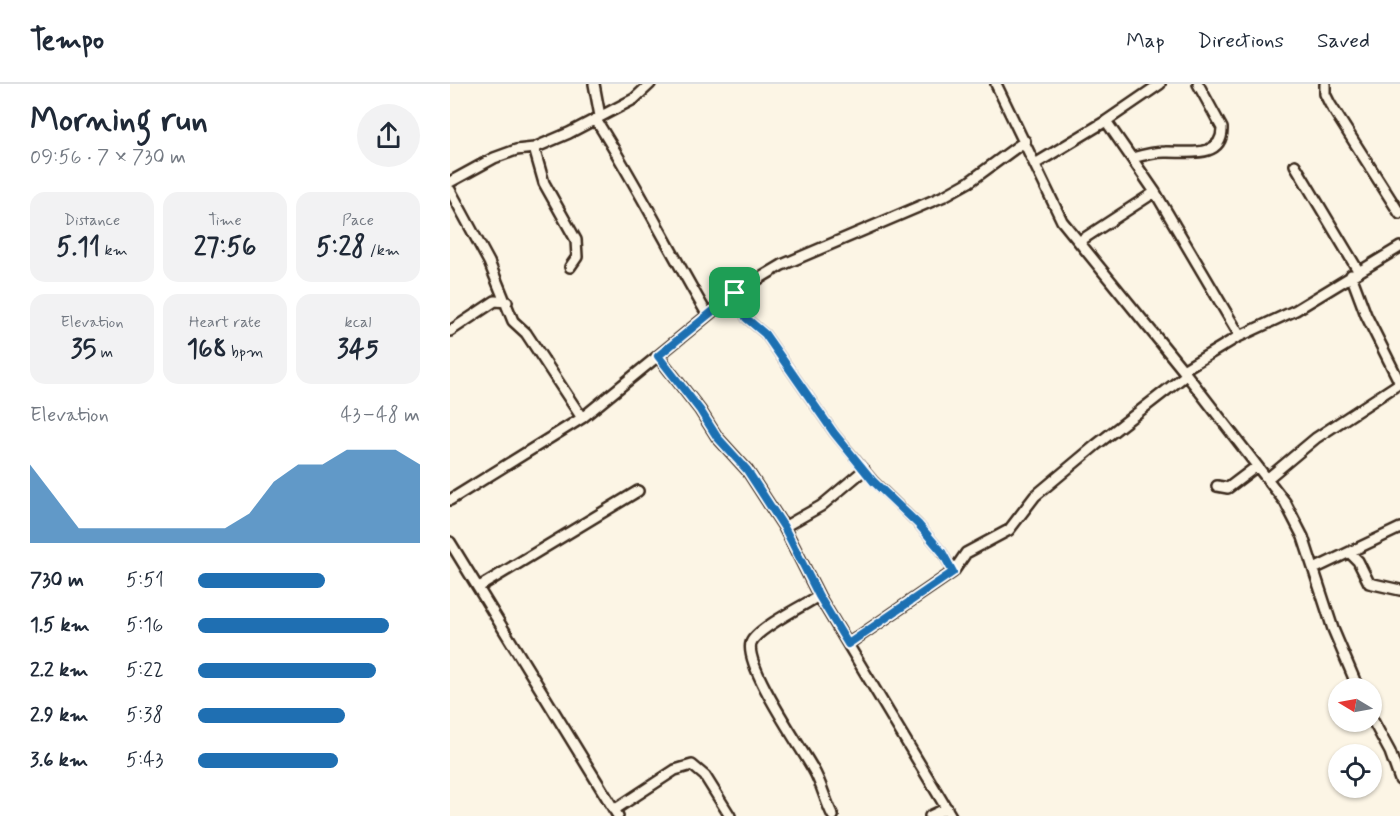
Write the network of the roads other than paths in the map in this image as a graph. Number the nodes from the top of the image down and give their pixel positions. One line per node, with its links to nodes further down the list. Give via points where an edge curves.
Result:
1 (594, 84): 7 (street)
2 (650, 84): 7 (street, via 634,99)
3 (996, 84): 9 (street)
4 (1160, 84): 8 (street)
5 (1198, 84): 11 (street, via 1222,128 1216,144 1203,152 1157,152)
6 (1325, 84): 17 (street, via 1330,104)
7 (598, 118): 10 (street); 24 (street)
8 (1106, 121): 11 (street); 12 (street)
9 (1025, 141): 12 (street); 22 (street, via 944,196 782,265)
10 (534, 148): 14 (street, via 494,158); 20 (street, via 544,183 576,240 577,256)
11 (1132, 158): 16 (street)
12 (1035, 164): 18 (street, via 1062,221)
13 (1294, 165): 21 (street)
14 (450, 182)
15 (450, 190): 23 (street)
16 (1155, 192): 18 (street); 26 (street)
17 (1399, 211)
18 (1080, 241): 28 (street)
19 (1400, 247): 21 (street)
20 (570, 267)
21 (1355, 274): 26 (street, via 1296,310); 29 (street, via 1369,322)
22 (735, 293): 24 (street); 32 (street, via 746,318 765,334)
23 (507, 302): 25 (street, via 495,301); 30 (street, via 513,321 526,333)
24 (707, 314): 27 (street)
25 (450, 331)
26 (1240, 336): 28 (street)
27 (658, 356): 30 (street); 37 (street, via 717,437 747,470)
28 (1185, 372): 31 (street); 42 (street, via 1035,496 1010,530 961,557)
29 (1400, 383): 33 (street, via 1316,438)
30 (582, 418): 36 (street)
31 (1257, 466): 33 (street); 34 (street, via 1228,489)
32 (864, 470): 37 (street, via 821,506); 42 (street, via 919,525)
33 (1267, 479): 41 (street, via 1296,521)
34 (1217, 486)
35 (638, 491): 43 (street)
36 (450, 500)
37 (784, 527): 45 (street)
38 (1400, 528): 40 (street)
39 (450, 542): 43 (street)
40 (1350, 553): 41 (street); 44 (street, via 1369,583)
41 (1314, 569): 47 (street)
42 (953, 572): 46 (street)
43 (478, 587): 53 (street)
44 (1400, 590)
45 (819, 596): 46 (street); 55 (street, via 758,634 752,641 751,658 814,771)
46 (848, 644): 52 (street)
47 (1354, 678)
48 (1379, 732): 50 (street)
49 (1400, 747): 50 (street)
50 (1390, 752): 51 (street)
51 (1400, 780)
52 (949, 812): 56 (street)
53 (616, 813): 54 (street, via 675,770 692,765 705,776)
54 (730, 816)
55 (833, 816)
56 (930, 816)

